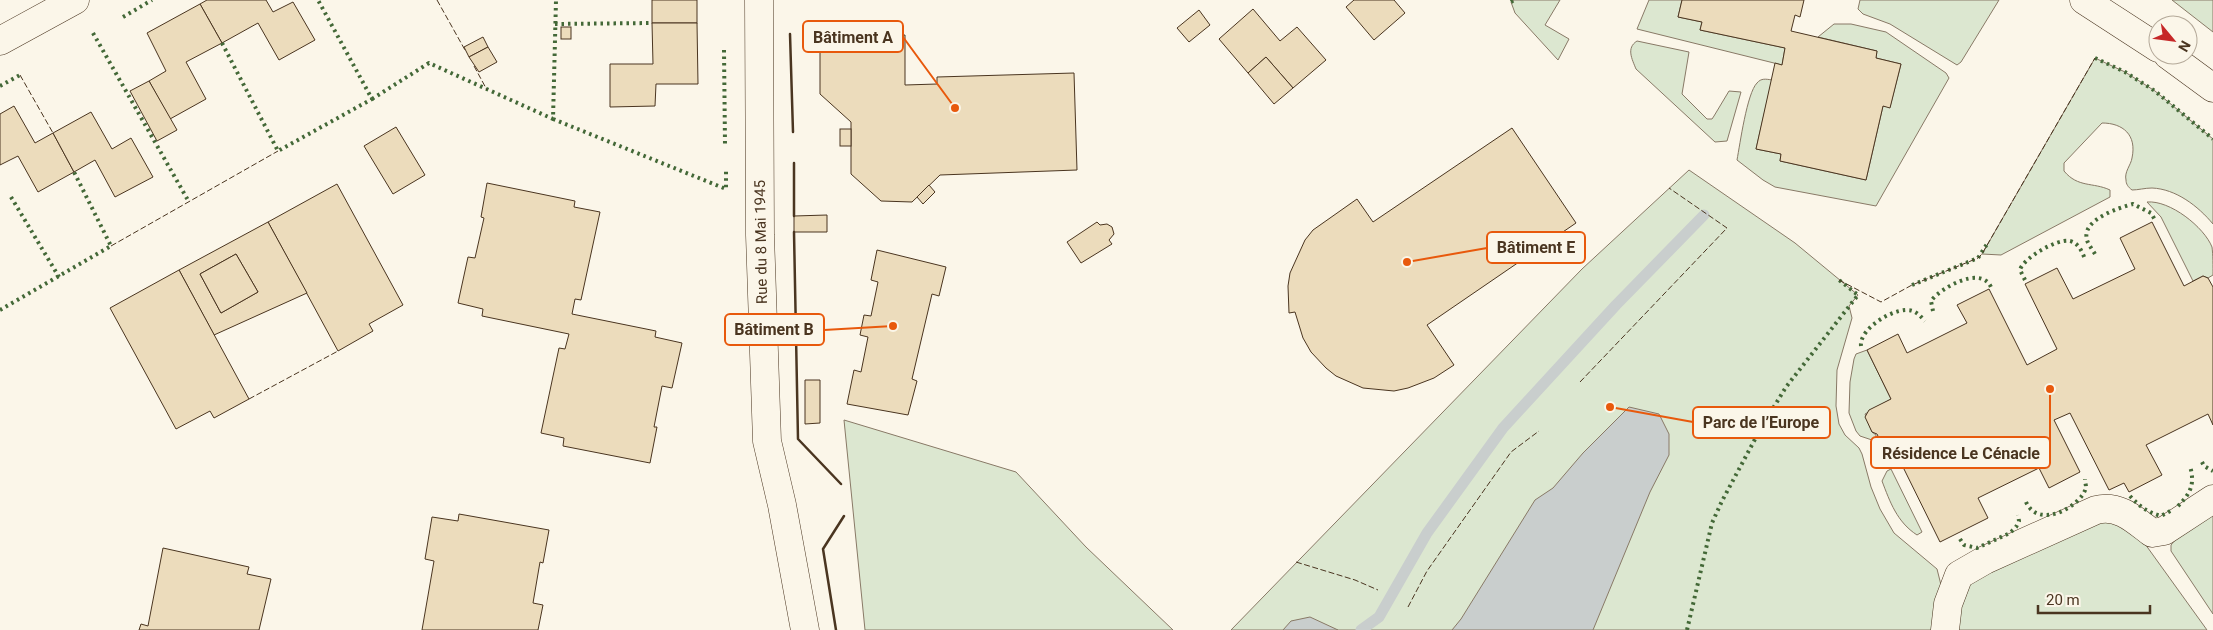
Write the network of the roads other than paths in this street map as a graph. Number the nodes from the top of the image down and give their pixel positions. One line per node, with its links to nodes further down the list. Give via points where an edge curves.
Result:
1 (75, 0): 4 (street)
2 (759, 0): 9 (street, Rue du 8 Mai 1945, via 760,235 767,441)
3 (2084, 0): 5 (street)
4 (0, 41)
5 (2148, 41)
6 (2182, 65): 7 (street)
7 (2213, 88)
8 (2213, 499): 10 (street, via 2164,531 2152,533 2118,510 2103,508 1986,560 1959,575 1948,604)
9 (805, 630)
10 (1945, 630)

